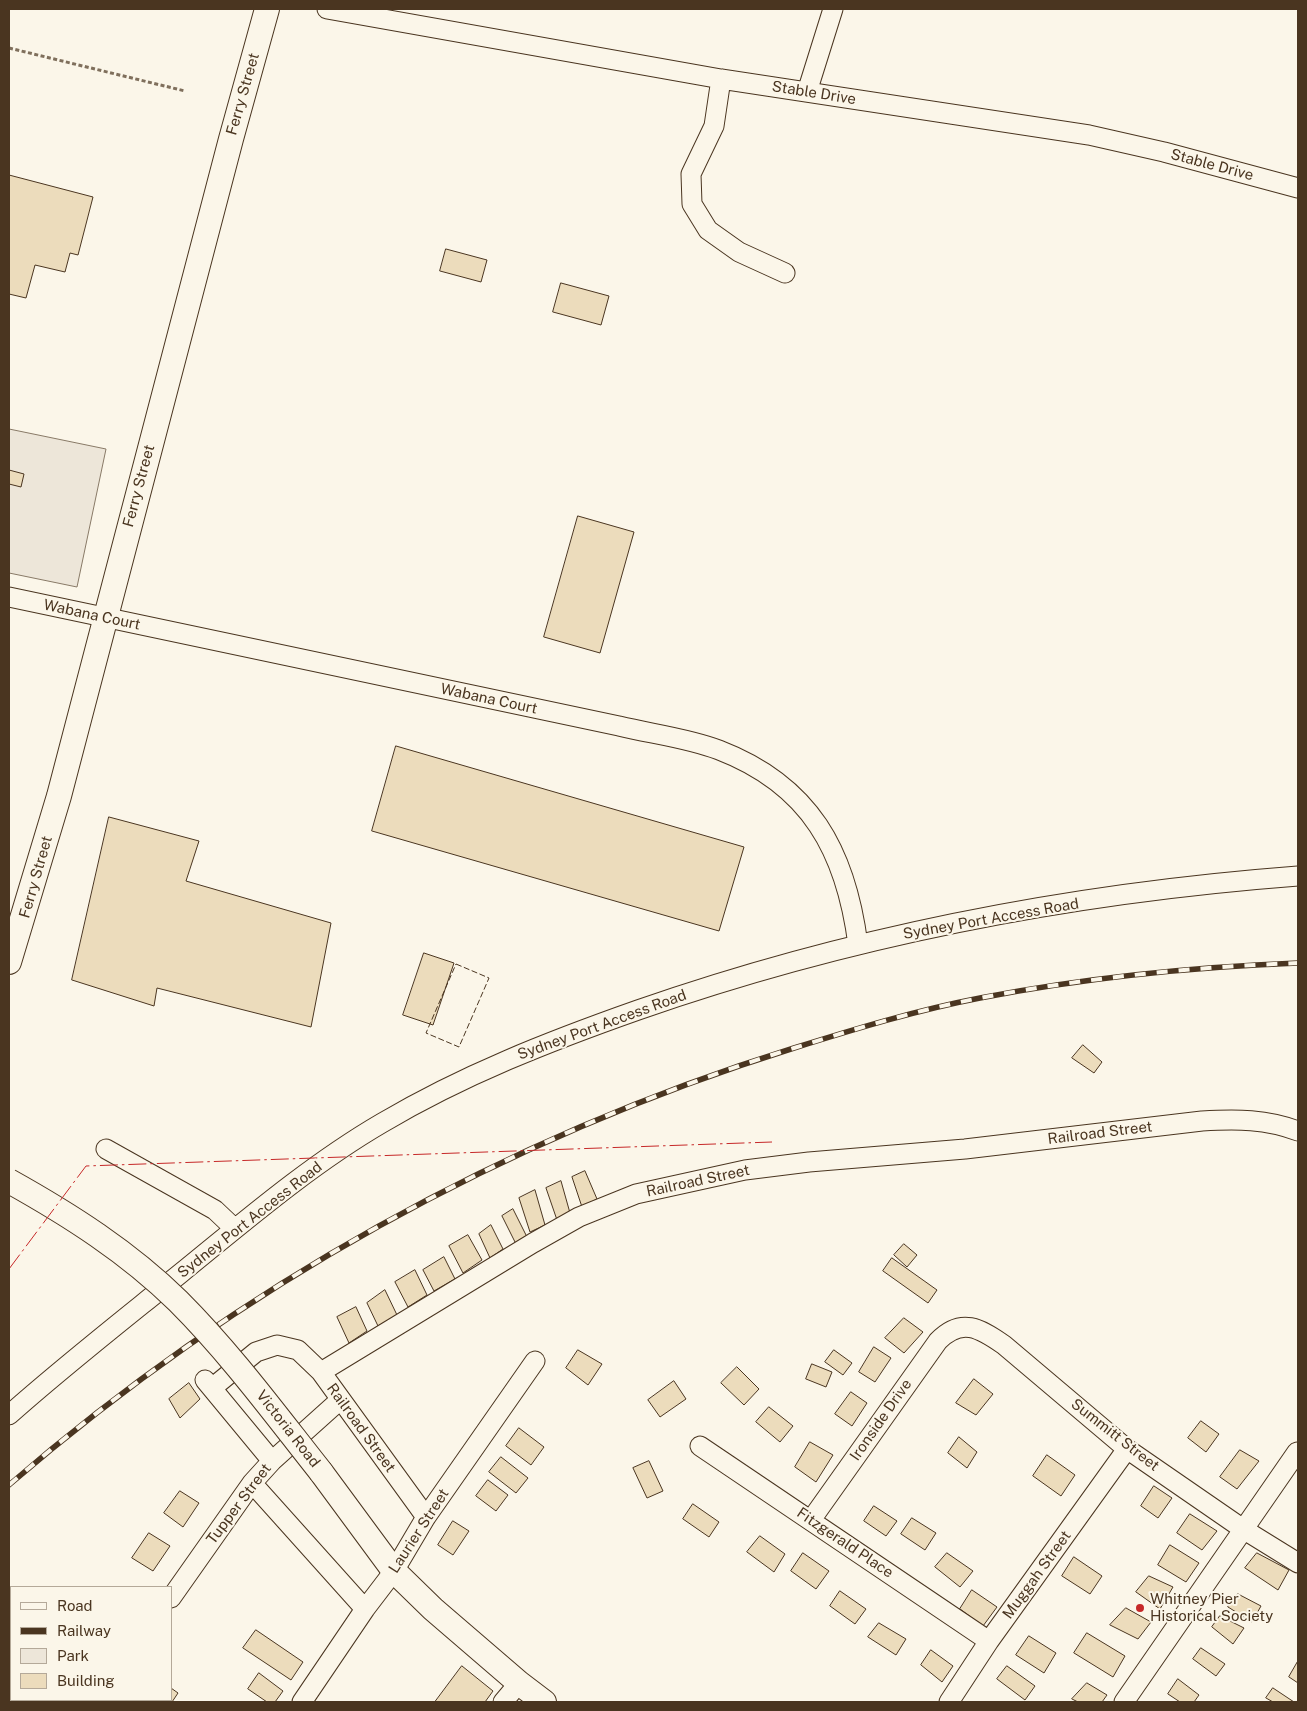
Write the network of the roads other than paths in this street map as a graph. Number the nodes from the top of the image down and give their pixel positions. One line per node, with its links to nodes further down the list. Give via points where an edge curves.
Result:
1 (267, 9): 9 (main road, Ferry Street)
2 (326, 9): 4 (street, Stable Drive)
3 (833, 9): 5 (street)
4 (721, 79): 5 (street, Stable Drive); 7 (street, via 714,126 691,174 692,204 708,230 739,252)
5 (807, 92): 6 (street, Stable Drive, via 1089,135)
6 (1298, 188)
7 (785, 273)
8 (9, 597): 9 (street, Wabana Court)
9 (104, 618): 11 (main road, Ferry Street, via 59,796); 12 (street, Wabana Court, via 717,749 756,766 803,803 838,859)
10 (1298, 876): 12 (street, Sydney Port Access Road, via 1180,888 1035,909)
11 (17, 912): 13 (main road, Ferry Street)
12 (858, 945): 17 (street, Sydney Port Access Road, via 744,975 673,998 586,1029 441,1090 380,1124)
13 (9, 962)
14 (1298, 1131): 20 (street, Railroad Street, via 1275,1123 1202,1121 965,1149 808,1162 736,1172 636,1194 579,1217 541,1238)
15 (106, 1149): 17 (street, via 215,1210)
16 (9, 1181): 34 (main road, Victoria Road, bridge, via 98,1234 177,1301 250,1382)
17 (235, 1229): 21 (street, Sydney Port Access Road)
18 (958, 1327): 26 (street, Summitt Street, via 978,1329 1004,1344); 31 (street, Ironside Drive, via 938,1341)
19 (535, 1360): 30 (street, Laurier Street)
20 (321, 1372): 22 (street, Railroad Street); 28 (street, via 298,1350 277,1345 256,1352 209,1384)
21 (29, 1397): 23 (street); 24 (street, Sydney Port Access Road)
22 (340, 1400): 28 (street, Tupper Street); 30 (street, Railroad Street)
23 (9, 1403)
24 (9, 1415)
25 (700, 1446): 31 (street, Fitzgerald Place)
26 (1127, 1449): 32 (street, Summitt Street); 37 (street, Muggah Street)
27 (1297, 1452): 32 (street)
28 (272, 1461): 29 (street, Tupper Street)
29 (252, 1484): 35 (street, Tupper Street); 36 (street)
30 (426, 1517): 34 (street, Laurier Street)
31 (811, 1520): 37 (street, Fitzgerald Place)
32 (1244, 1529): 33 (street, Summitt Street); 43 (street)
33 (1298, 1563)
34 (394, 1571): 36 (street, Laurier Street); 38 (main road, Victoria Road)
35 (172, 1597)
36 (364, 1609): 39 (street, Laurier Street)
37 (989, 1641): 42 (street, Muggah Street)
38 (519, 1683): 40 (street); 41 (main road, Victoria Road)
39 (302, 1702)
40 (503, 1702)
41 (544, 1702)
42 (949, 1702)
43 (1124, 1702)

